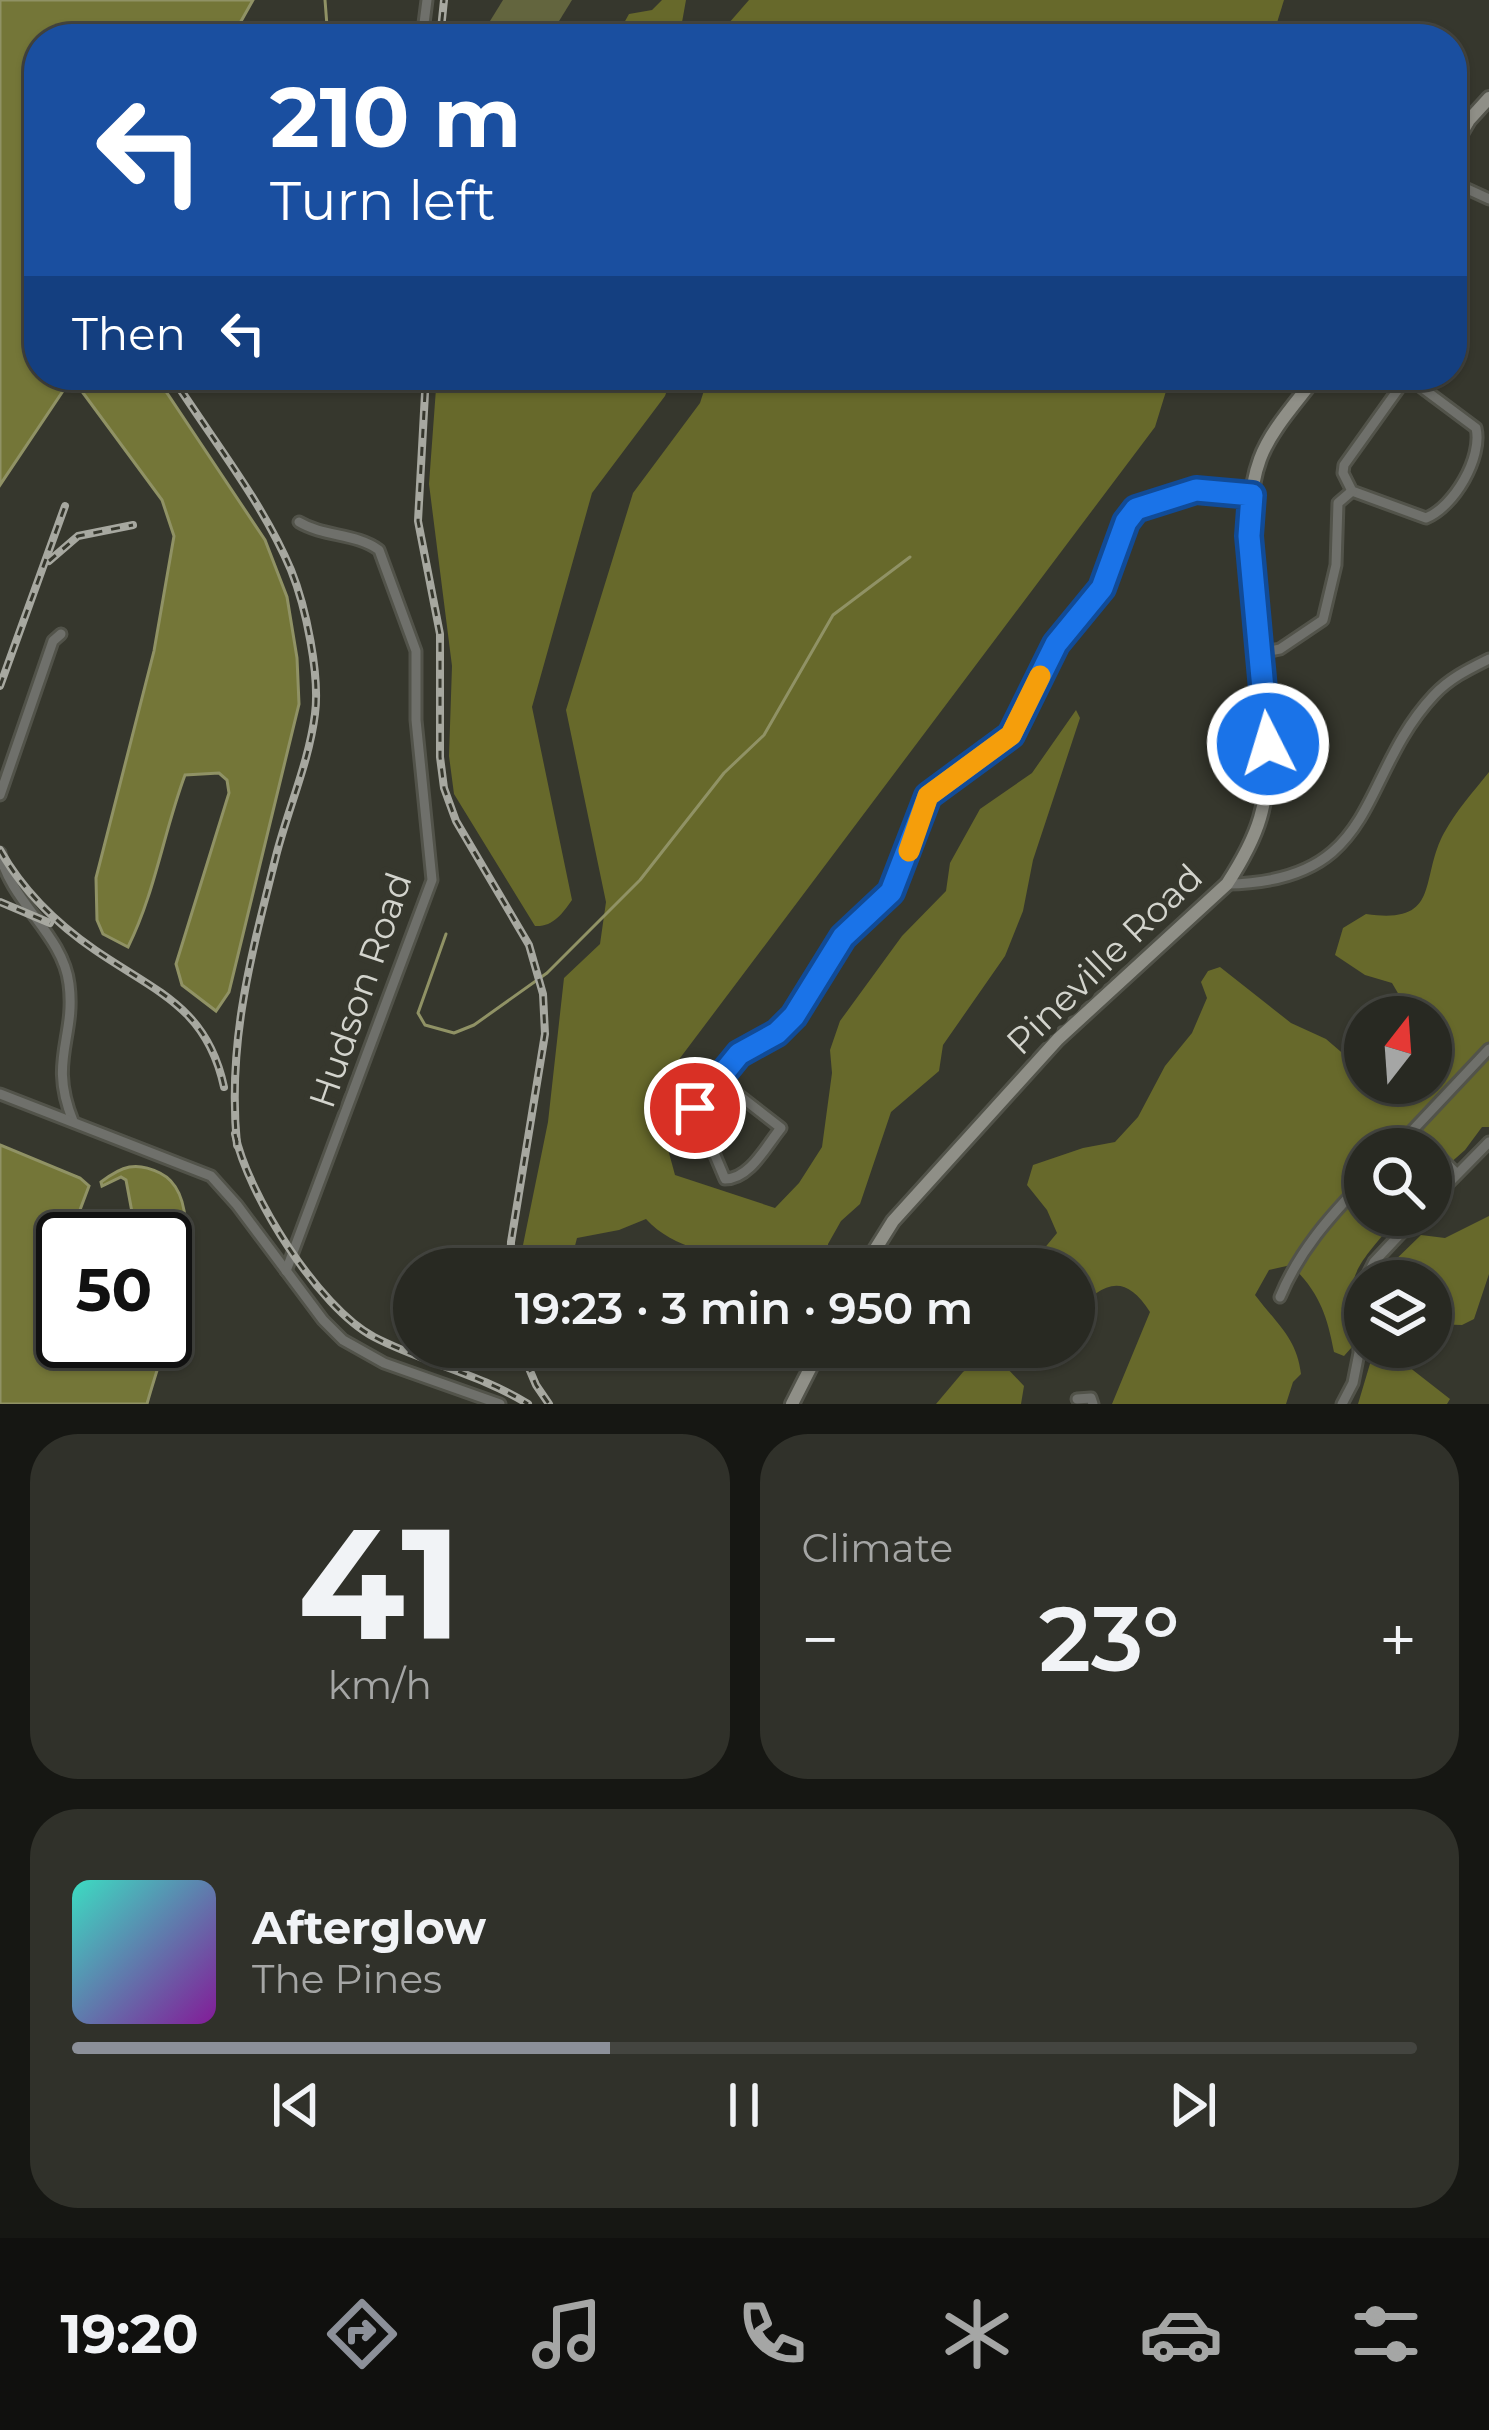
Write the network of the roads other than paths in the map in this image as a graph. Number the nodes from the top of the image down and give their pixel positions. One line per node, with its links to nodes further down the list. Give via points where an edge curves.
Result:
1 (1489, 98): 2 (main road)
2 (1467, 124)
3 (1306, 390): 7 (main road, Pineville Road, via 1268,442)
4 (1396, 390): 6 (street, via 1344,465)
5 (1425, 390): 6 (street, via 1476,428 1475,454 1446,506 1426,518)
6 (1352, 491): 10 (street, via 1338,503 1323,620)
7 (1252, 495): 10 (main road, Pineville Road); 16 (street, via 1196,490 1136,509 1102,588 1056,644 1011,735 928,796 891,892 843,937 794,1016)
8 (299, 522): 27 (street, Hudson Road, via 379,550 406,617 416,651 432,880)
9 (61, 634): 12 (street)
10 (1260, 653): 14 (main road, Pineville Road, via 1267,780 1260,819)
11 (1489, 658): 14 (street, via 1422,709 1343,843 1314,865)
12 (0, 795)
13 (0, 853): 18 (street, via 70,981 61,1091)
14 (1226, 884): 26 (main road, Pineville Road, via 1058,1039)
15 (1489, 1049): 19 (street)
16 (718, 1079): 16 (street, via 695,1108 725,1179 739,1178 781,1128)
17 (0, 1094): 18 (street)
18 (73, 1121): 27 (street, via 211,1176)
19 (1416, 1128)
20 (1489, 1142): 22 (street)
21 (1452, 1169): 22 (street)
22 (1456, 1173): 23 (street)
23 (1452, 1177)
24 (1344, 1204): 28 (street, via 1293,1265)
25 (1398, 1236): 34 (street, via 1358,1294 1359,1353)
26 (876, 1248)
27 (286, 1271): 31 (street, via 343,1340)
28 (1280, 1298)
29 (810, 1368): 32 (main road)
30 (1077, 1400): 33 (street)
31 (500, 1404)
32 (792, 1404)
33 (1093, 1404)
34 (1342, 1404)

